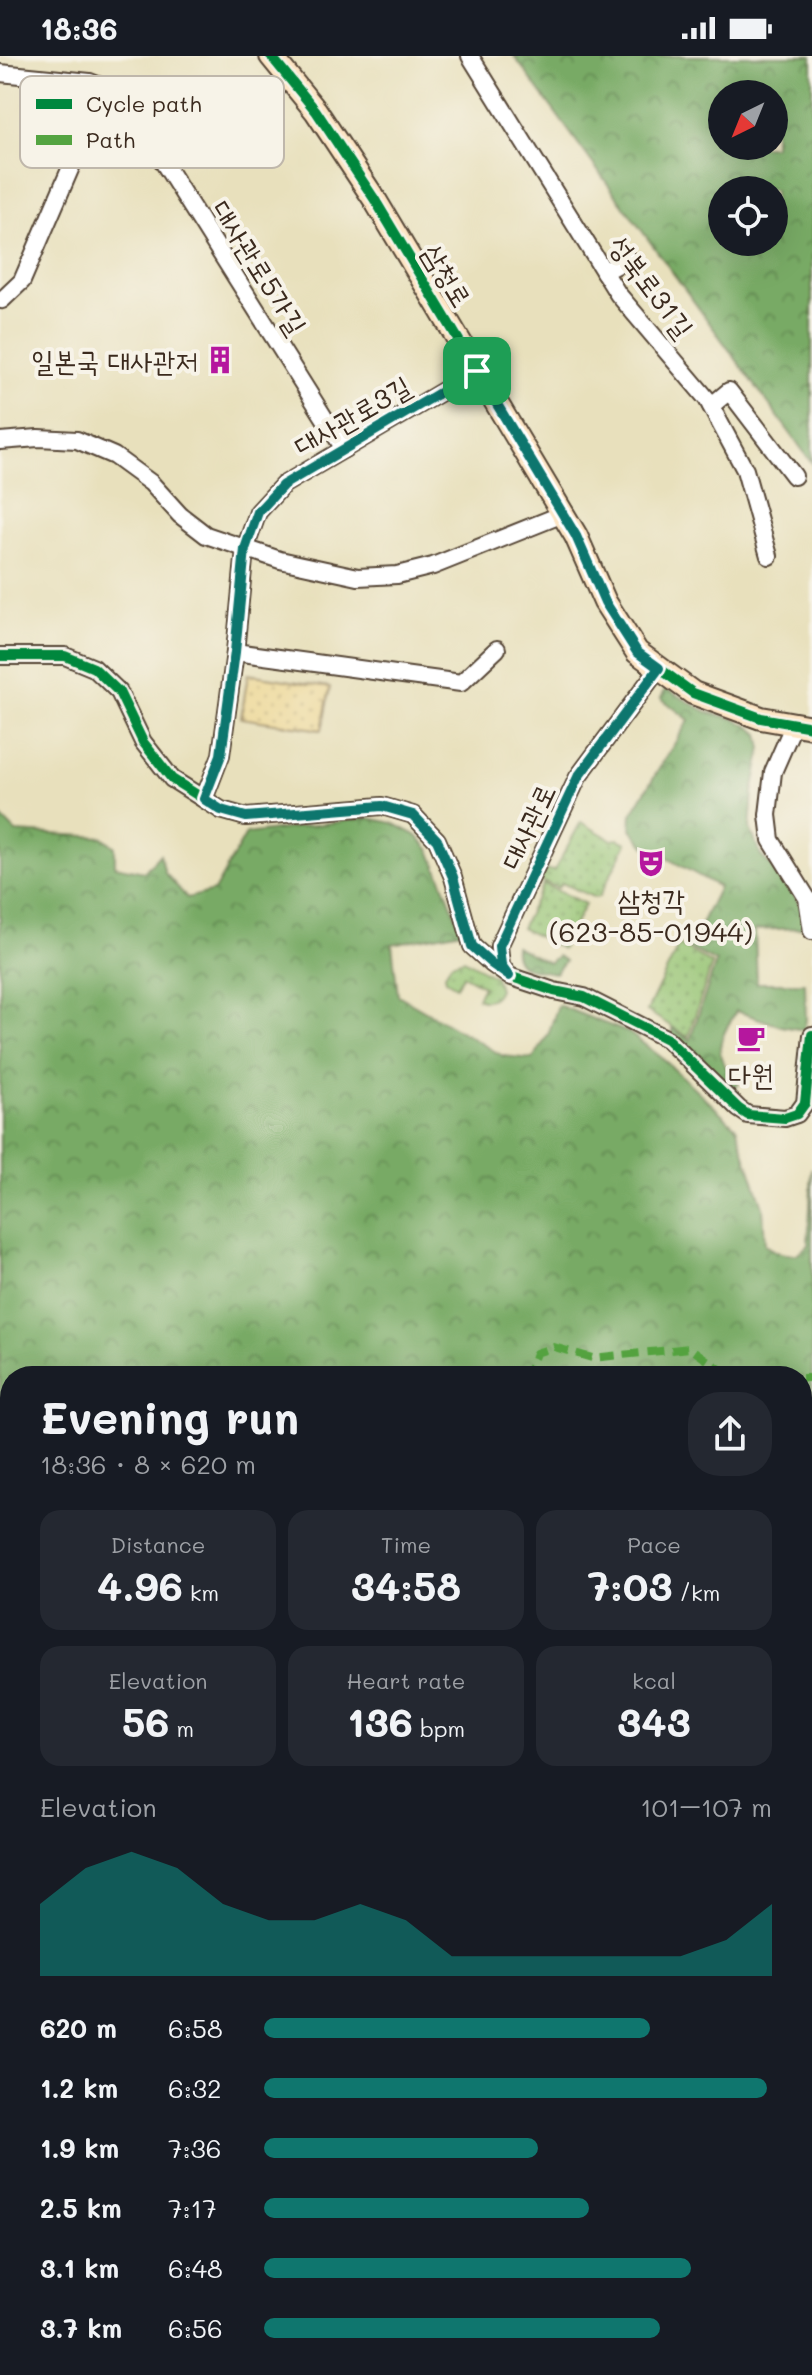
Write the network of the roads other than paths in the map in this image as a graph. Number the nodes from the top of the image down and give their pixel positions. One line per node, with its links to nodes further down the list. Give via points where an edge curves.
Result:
1 (271, 56): 10 (street, 삼청로, via 316,111 375,200)
2 (470, 56): 8 (street, 성북로31길)
3 (0, 73): 4 (street)
4 (30, 76)
5 (71, 168): 9 (street, via 22,281)
6 (167, 168): 13 (street, 대사관로5가길)
7 (628, 259): 8 (street)
8 (604, 272): 11 (street, 성북로31길)
9 (0, 299)
10 (477, 371): 13 (street, 대사관로3길); 15 (street, 삼청로)
11 (711, 406): 14 (street, via 729,391); 17 (street, 성북로31길, via 745,470)
12 (0, 441): 16 (street, via 77,440 114,456 206,535)
13 (344, 449): 16 (street, 대사관로3길, via 283,485 258,512)
14 (794, 476)
15 (563, 514): 16 (street, via 397,575 358,577); 21 (street, 삼청로, via 605,602 637,652)
16 (245, 549): 19 (street, 대사관로3길)
17 (769, 556)
18 (497, 649): 19 (street, via 461,683)
19 (235, 652): 23 (street, 대사관로3길, via 221,755)
20 (0, 656): 23 (street, via 65,656 94,668 119,692 143,742 172,779)
21 (659, 668): 22 (street, 삼청로, via 693,693 761,718); 25 (street, 대사관로, via 578,777 499,946 501,965)
22 (803, 726): 24 (street, via 773,772 768,815 771,840 807,898)
23 (204, 799): 25 (street, via 246,817 382,806 413,815 437,840 472,946)
24 (812, 931)
25 (509, 976): 26 (street, via 584,997 667,1039 748,1115 797,1114 805,1103)
26 (812, 1035)

